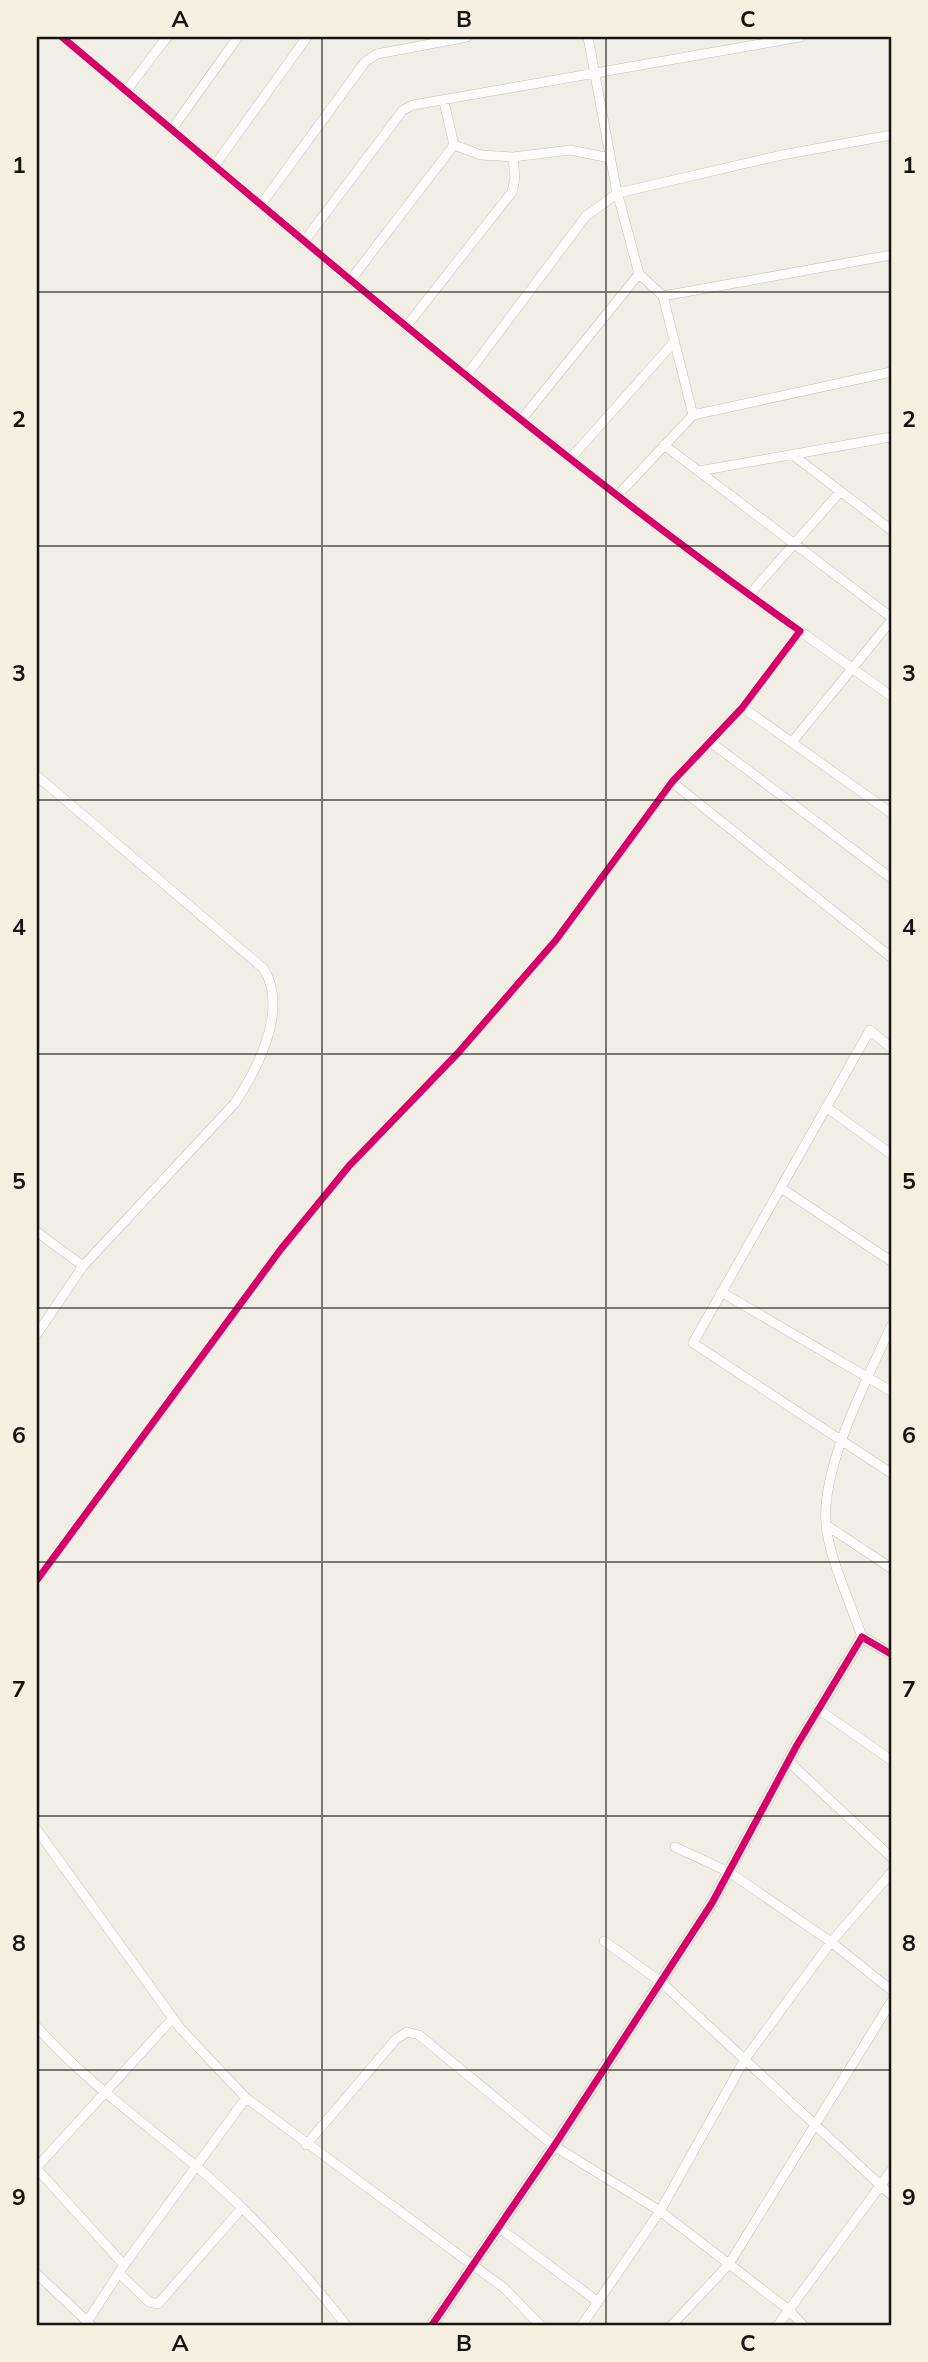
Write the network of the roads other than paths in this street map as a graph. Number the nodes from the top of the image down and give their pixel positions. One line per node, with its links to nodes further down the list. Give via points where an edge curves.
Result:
1 (62, 37): 9 (street)
2 (167, 37): 9 (street)
3 (238, 37): 11 (street)
4 (307, 37): 16 (street)
5 (467, 37): 18 (street, via 377,54 365,62)
6 (588, 37): 8 (street)
7 (800, 37): 8 (street)
8 (596, 74): 10 (street); 15 (street)
9 (126, 90): 11 (street)
10 (444, 102): 13 (street); 19 (street, via 403,110)
11 (172, 129): 16 (street)
12 (891, 135): 17 (street)
13 (454, 145): 14 (street, via 481,155); 22 (street)
14 (513, 157): 15 (street, via 570,150); 24 (street, via 512,192)
15 (610, 158): 17 (street)
16 (215, 165): 18 (street)
17 (618, 193): 21 (street); 27 (street, via 586,216)
18 (260, 205): 19 (street)
19 (303, 243): 22 (street)
20 (891, 255): 23 (street)
21 (639, 274): 23 (street); 29 (street)
22 (349, 282): 24 (street)
23 (663, 296): 25 (street)
24 (405, 328): 27 (street)
25 (674, 342): 28 (street); 33 (street)
26 (891, 372): 28 (street)
27 (466, 376): 29 (street)
28 (693, 415): 31 (street)
29 (522, 420): 33 (street)
30 (891, 437): 32 (street)
31 (664, 445): 34 (street); 36 (street)
32 (793, 455): 34 (street); 35 (street)
33 (570, 459): 36 (street)
34 (699, 471): 38 (street)
35 (840, 492): 37 (street); 38 (street)
36 (617, 496): 39 (street)
37 (891, 530)
38 (794, 544): 39 (street); 40 (street)
39 (749, 595): 41 (street)
40 (891, 619): 42 (street)
41 (800, 631): 42 (street); 44 (street)
42 (852, 669): 43 (street); 46 (street)
43 (891, 696)
44 (743, 707): 45 (street); 46 (street)
45 (709, 741): 48 (street); 50 (street)
46 (792, 742): 49 (street)
47 (37, 776): 58 (street, via 248,954 274,986 275,1004 253,1076 235,1103)
48 (672, 782): 51 (street); 68 (street, via 556,940 458,1053 349,1166 281,1249)
49 (891, 813)
50 (891, 878)
51 (891, 957)
52 (891, 1048): 53 (street, via 870,1030)
53 (826, 1107): 54 (street); 55 (street)
54 (891, 1154)
55 (780, 1188): 57 (street); 59 (street)
56 (37, 1232): 58 (street)
57 (891, 1261)
58 (83, 1266): 61 (street)
59 (721, 1292): 62 (street); 64 (street, via 693,1343)
60 (891, 1325): 62 (street)
61 (37, 1334)
62 (869, 1376): 63 (street); 64 (street)
63 (891, 1391)
64 (840, 1442): 65 (street); 66 (street)
65 (891, 1473)
66 (826, 1525): 67 (street); 69 (street)
67 (891, 1568)
68 (37, 1580)
69 (862, 1637): 70 (street); 71 (street)
70 (891, 1654)
71 (818, 1709): 72 (street); 73 (street)
72 (891, 1760)
73 (788, 1761): 76 (street); 77 (street)
74 (37, 1830): 84 (street)
75 (675, 1847): 77 (street)
76 (891, 1857)
77 (729, 1872): 80 (street); 81 (street)
78 (891, 1873): 80 (street)
79 (604, 1941): 81 (street)
80 (831, 1942): 82 (street); 86 (street)
81 (661, 1982): 86 (street); 91 (street)
82 (891, 1990)
83 (891, 2002): 89 (street)
84 (173, 2018): 87 (street); 88 (street)
85 (37, 2027): 87 (street)
86 (745, 2059): 89 (street); 98 (street)
87 (105, 2095): 92 (street); 93 (street)
88 (246, 2098): 90 (street); 93 (street)
89 (817, 2125): 95 (street); 100 (street)
90 (306, 2145): 91 (street, via 396,2039 407,2032 419,2035); 101 (street)
91 (554, 2146): 98 (street); 99 (street)
92 (37, 2168): 102 (street)
93 (198, 2168): 97 (street); 102 (street)
94 (891, 2171): 95 (street)
95 (882, 2184): 96 (street); 105 (street)
96 (891, 2195)
97 (242, 2208): 102 (street, via 158,2304 149,2302); 107 (street)
98 (660, 2211): 100 (street); 104 (street)
99 (498, 2227): 101 (street); 104 (street)
100 (729, 2264): 105 (street); 111 (street)
101 (471, 2267): 108 (street); 109 (street, via 504,2288)
102 (121, 2269): 106 (street)
103 (37, 2274): 106 (street)
104 (598, 2302): 110 (street)
105 (789, 2310): 112 (street); 113 (street)
106 (88, 2324)
107 (346, 2325)
108 (432, 2325)
109 (540, 2325)
110 (582, 2325)
111 (672, 2325)
112 (778, 2325)
113 (803, 2325)

